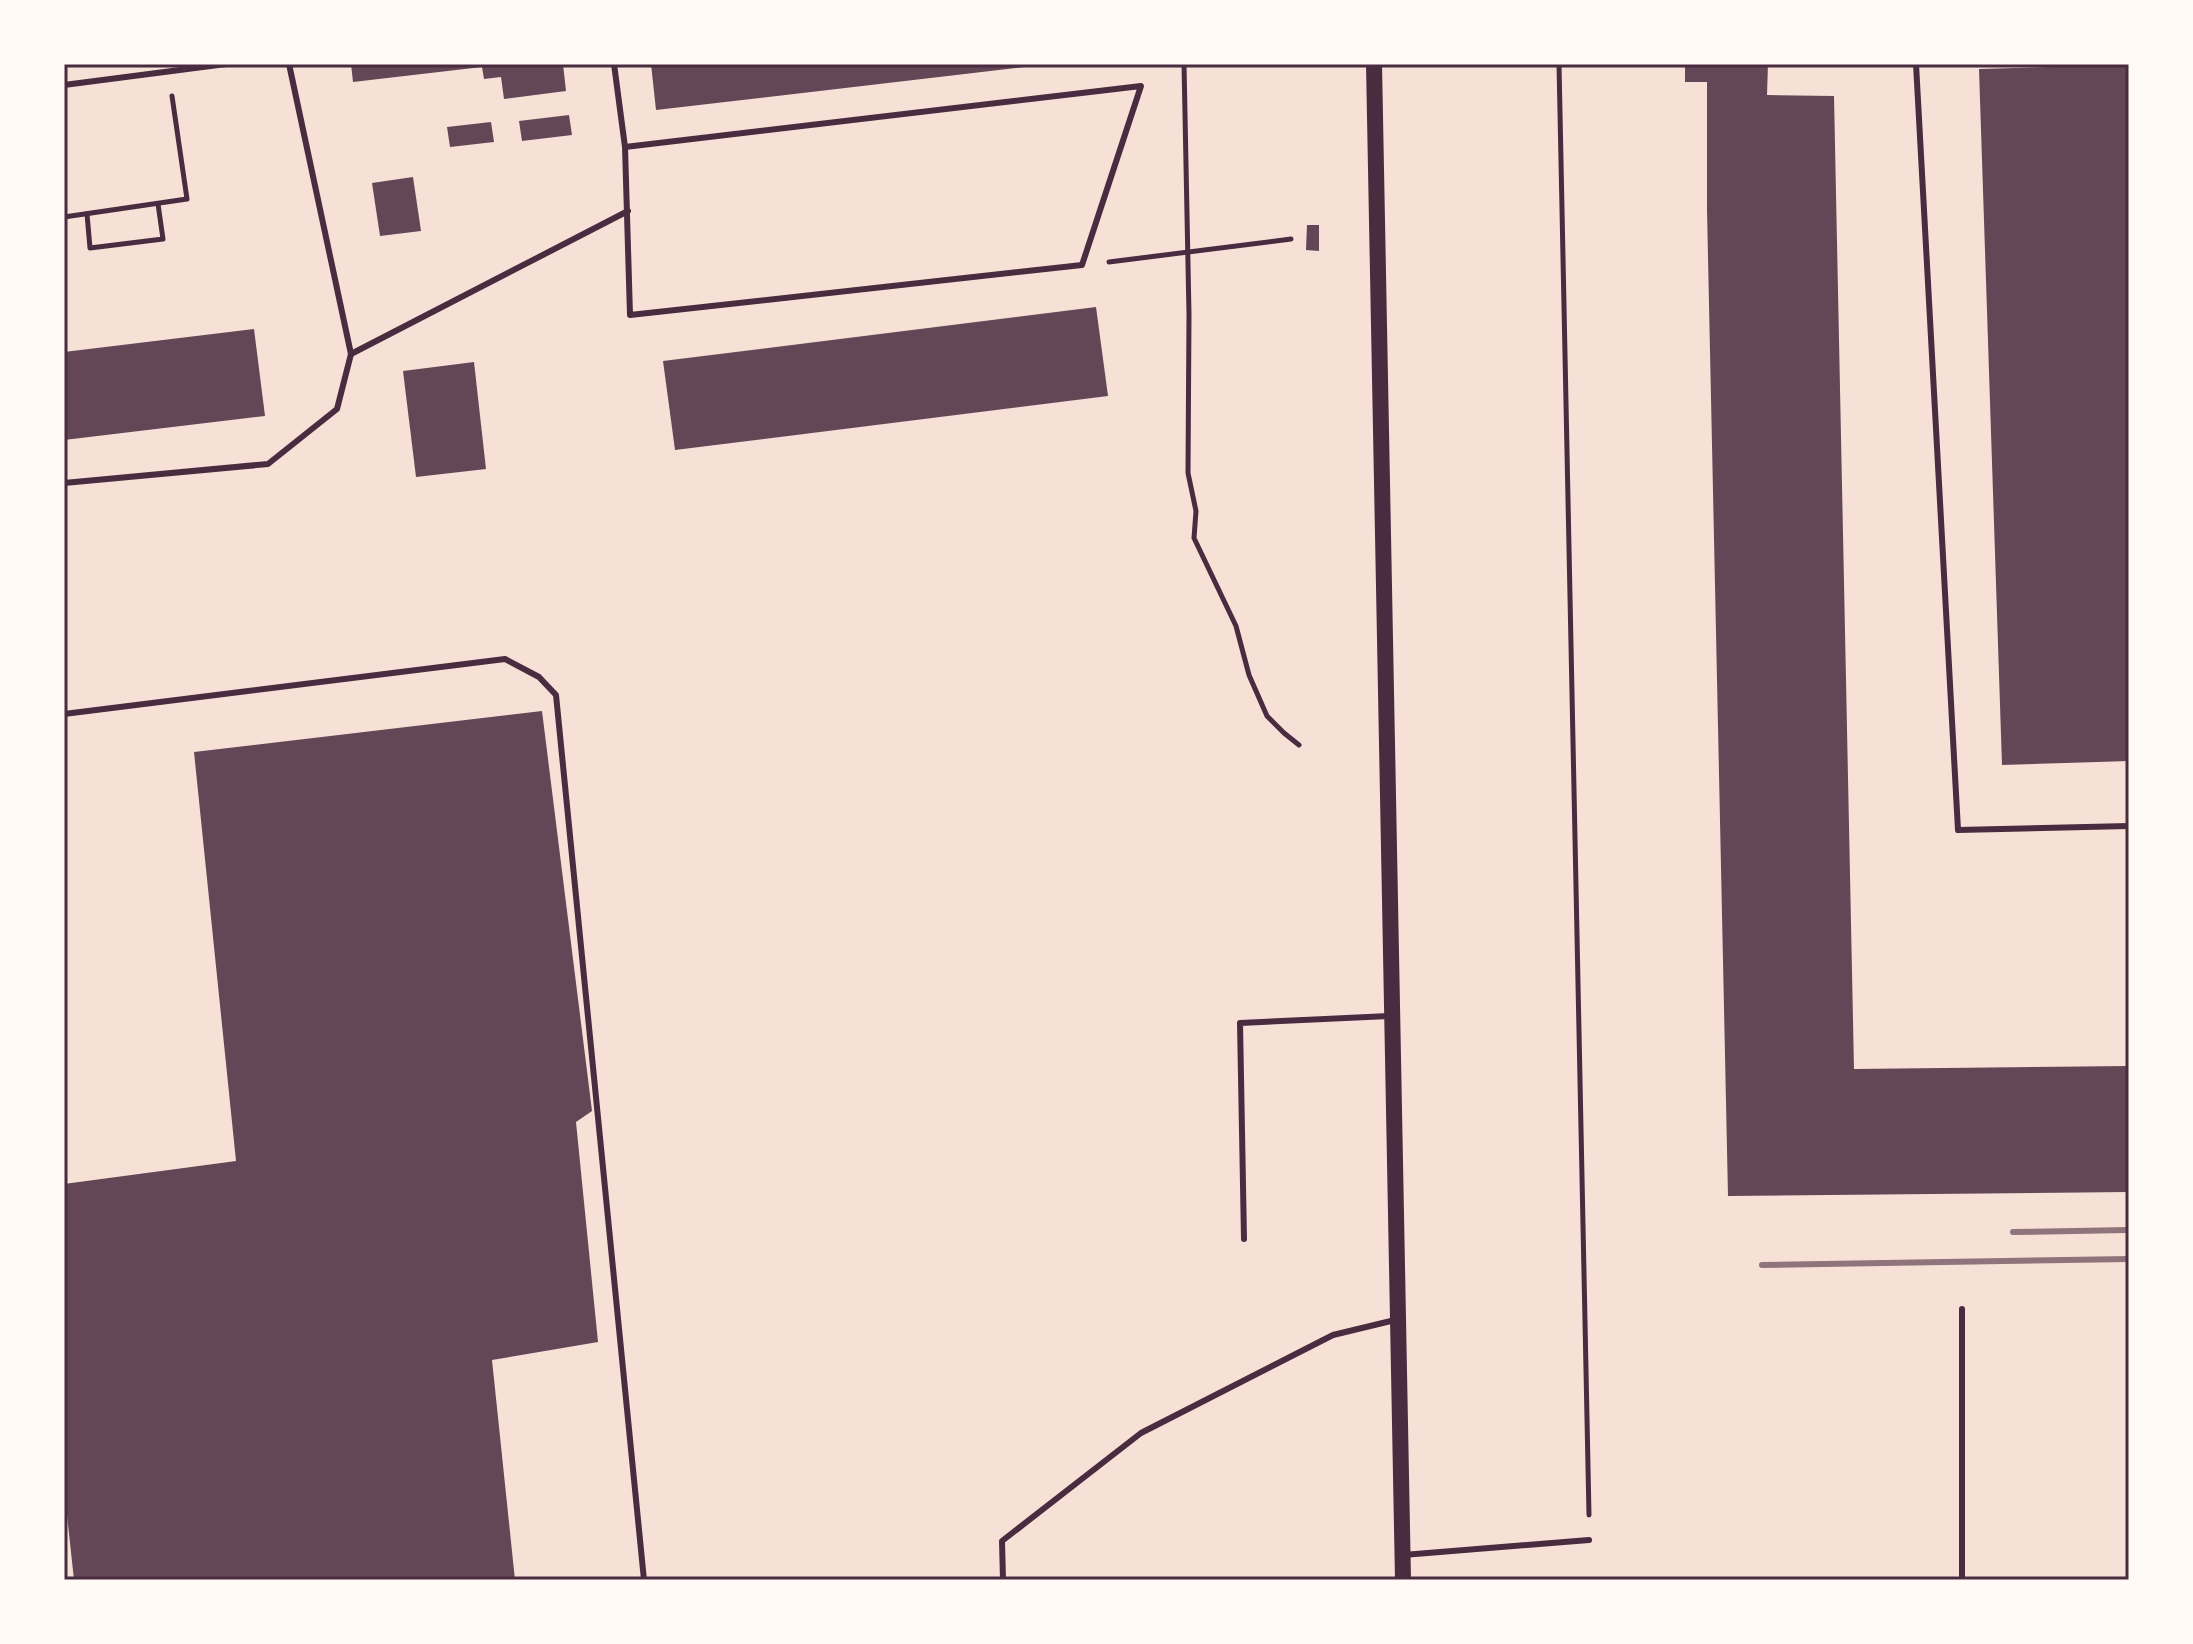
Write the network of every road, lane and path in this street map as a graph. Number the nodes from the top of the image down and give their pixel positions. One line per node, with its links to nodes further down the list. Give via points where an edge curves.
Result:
1 (226, 64): 8 (lane)
2 (289, 64): 18 (lane)
3 (614, 64): 10 (lane)
4 (1184, 64): 16 (path)
5 (1374, 64): 23 (main road)
6 (1559, 64): 27 (path)
7 (1916, 64): 22 (lane, via 1958,830)
8 (168, 71): 9 (lane); 11 (path, via 187,199)
9 (64, 85)
10 (625, 147): 12 (lane); 17 (lane, via 1141,86)
11 (158, 204): 13 (path); 13 (path, via 163,239 90,248)
12 (628, 211): 17 (lane, via 630,315); 18 (lane)
13 (87, 214): 14 (path)
14 (64, 217)
15 (1291, 239): 16 (path)
16 (1188, 252): 17 (path); 21 (path, via 1188,473 1196,511 1194,538 1236,626 1257,697 1267,716)
17 (1082, 265)
18 (351, 354): 19 (lane, via 337,409 268,464)
19 (64, 483)
20 (64, 714): 29 (lane, via 505,659 539,677 556,695)
21 (1299, 745)
22 (2129, 826)
23 (1393, 1016): 24 (lane, via 1240,1023); 26 (main road)
24 (1244, 1239)
25 (1962, 1309): 32 (lane)
26 (1398, 1319): 28 (main road); 30 (lane, via 1333,1335 1141,1433 1002,1541)
27 (1589, 1540): 28 (lane)
28 (1403, 1555): 31 (main road)
29 (644, 1580)
30 (1003, 1580)
31 (1403, 1580)
32 (1962, 1580)

